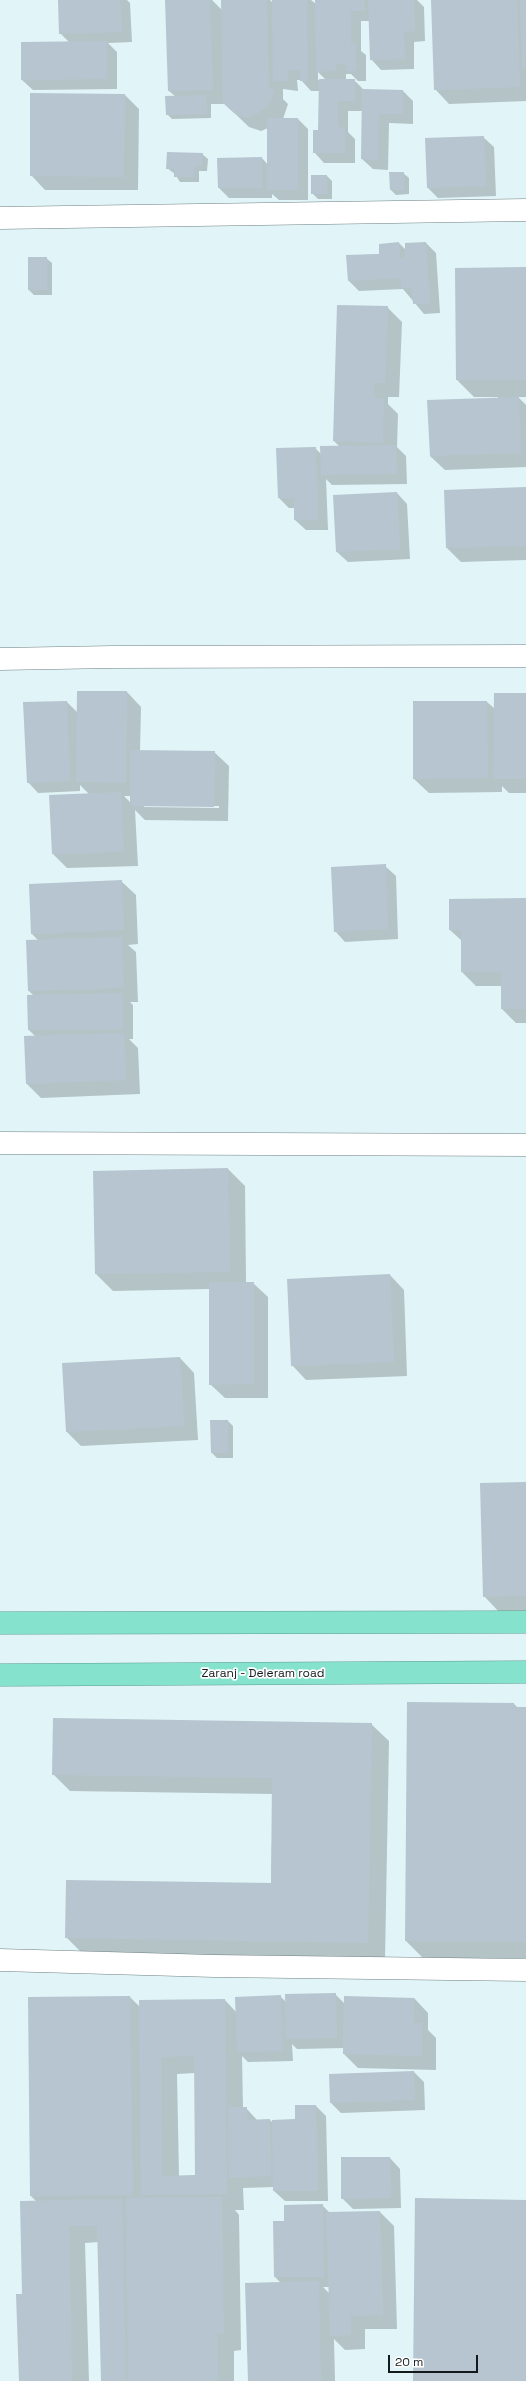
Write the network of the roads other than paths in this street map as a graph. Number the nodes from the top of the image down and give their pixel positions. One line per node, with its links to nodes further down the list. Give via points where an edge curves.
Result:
1 (526, 210): 2 (street)
2 (0, 218)
3 (526, 656): 4 (street, via 113,656)
4 (0, 659)
5 (0, 1143): 6 (street)
6 (526, 1145)
7 (526, 1622): 8 (highway)
8 (0, 1623)
9 (526, 1672): 10 (highway, Zaranj - Deleram road)
10 (0, 1675)
11 (0, 1960): 12 (street)
12 (526, 1970)

